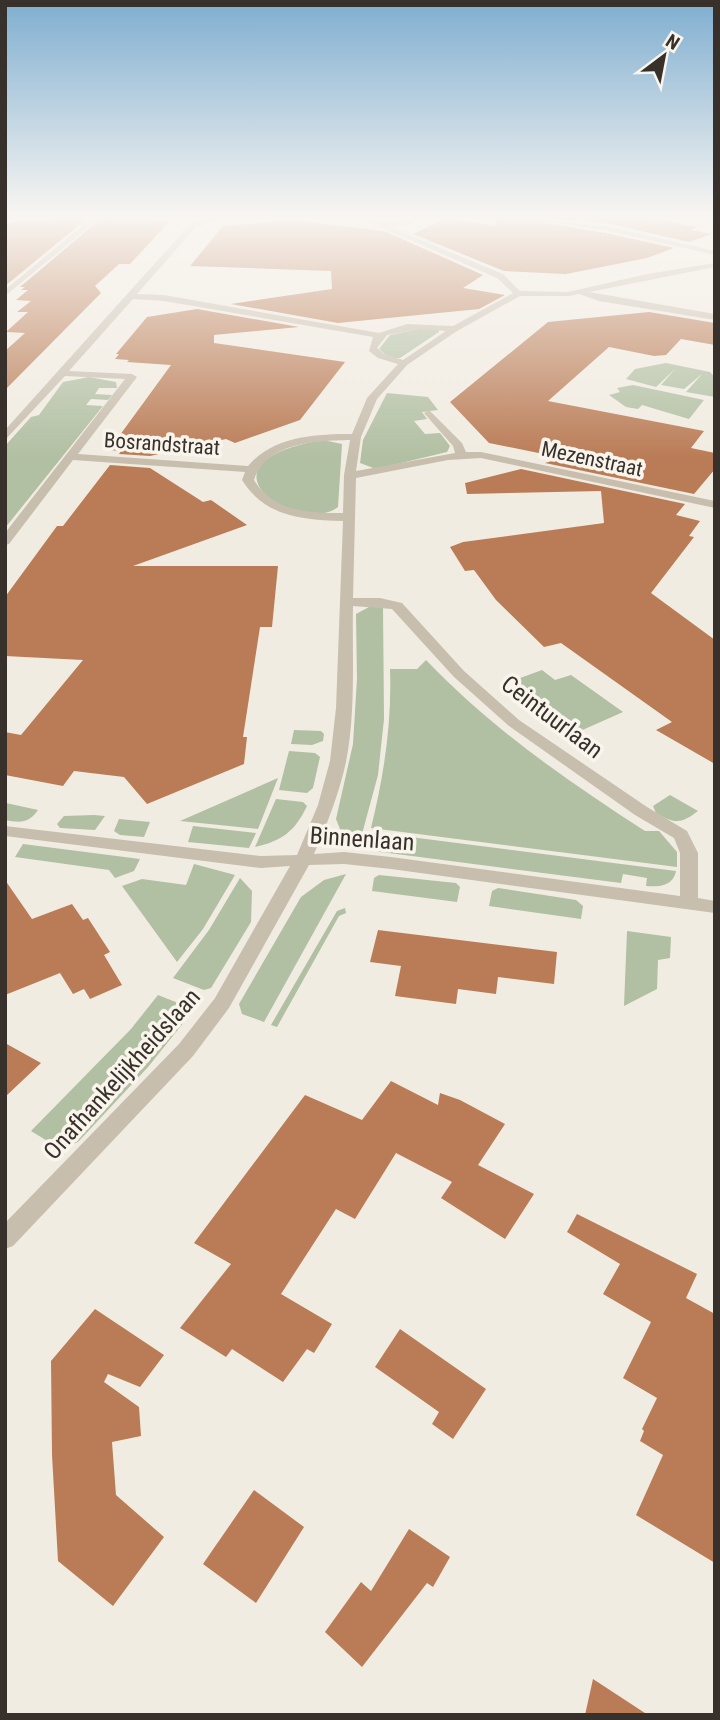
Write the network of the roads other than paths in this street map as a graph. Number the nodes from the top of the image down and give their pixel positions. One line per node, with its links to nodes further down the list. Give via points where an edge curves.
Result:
1 (130, 297): 9 (street)
2 (152, 297): 7 (street)
3 (510, 297): 6 (street)
4 (597, 297): 5 (street)
5 (715, 317)
6 (454, 329): 7 (street, via 416,326); 8 (street)
7 (380, 336): 8 (street, via 372,349)
8 (404, 363): 11 (street, via 372,398)
9 (62, 373): 12 (street); 14 (street, Bosrandstraat, via 132,377)
10 (429, 413): 13 (street)
11 (356, 436): 15 (street, via 301,441 265,454); 16 (street)
12 (5, 437)
13 (461, 454): 16 (street, Mezenstraat); 17 (street, Mezenstraat)
14 (72, 457): 15 (street, Bosrandstraat); 19 (street, Bosrandstraat)
15 (250, 469): 18 (street, via 252,489 284,510 309,517)
16 (350, 475): 18 (street)
17 (715, 505)
18 (348, 517): 20 (street)
19 (5, 541)
20 (346, 602): 22 (street, via 338,761); 23 (street, Ceintuurlaan, via 397,607 459,674 514,723 681,835 689,853)
21 (5, 831): 22 (street, Binnenlaan, via 213,858 261,862)
22 (304, 858): 23 (street, Binnenlaan, via 391,863); 25 (street, Onafhankelijkheidslaan, via 222,1003 193,1040)
23 (689, 901): 24 (street, Binnenlaan)
24 (715, 907)
25 (5, 1239)

